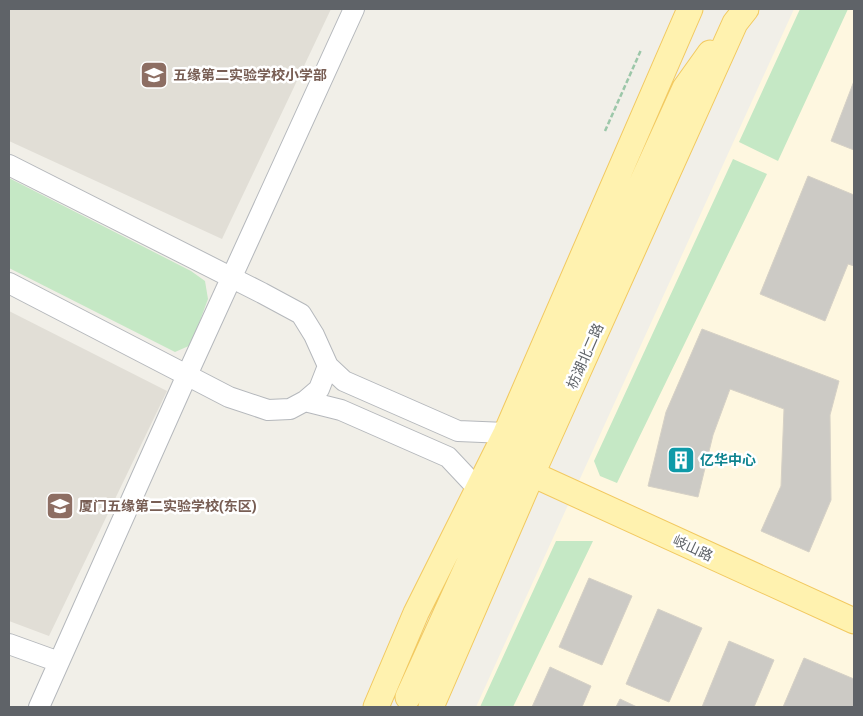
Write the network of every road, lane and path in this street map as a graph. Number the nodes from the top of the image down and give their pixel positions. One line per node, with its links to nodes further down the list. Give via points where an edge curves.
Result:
1 (354, 9): 7 (street)
2 (690, 9): 12 (main road)
3 (740, 16): 13 (main road, 枋湖北二路); 18 (main road, via 685,88)
4 (641, 50): 5 (path)
5 (605, 131)
6 (9, 165): 7 (street)
7 (232, 278): 9 (street, via 301,314); 10 (street)
8 (9, 283): 10 (street)
9 (328, 366): 11 (street, via 319,389); 12 (street, via 344,381 458,431)
10 (187, 375): 11 (street, via 229,397 268,410 290,409); 17 (street)
11 (305, 401): 14 (street, via 341,410 448,457)
12 (506, 433): 14 (main road)
13 (532, 474): 15 (main road, 岐山路); 21 (main road, 枋湖北二路)
14 (479, 490): 20 (main road, via 416,613)
15 (854, 622)
16 (9, 644): 17 (street)
17 (59, 662): 19 (street)
18 (408, 697)
19 (39, 707)
20 (376, 707)
21 (431, 707)

